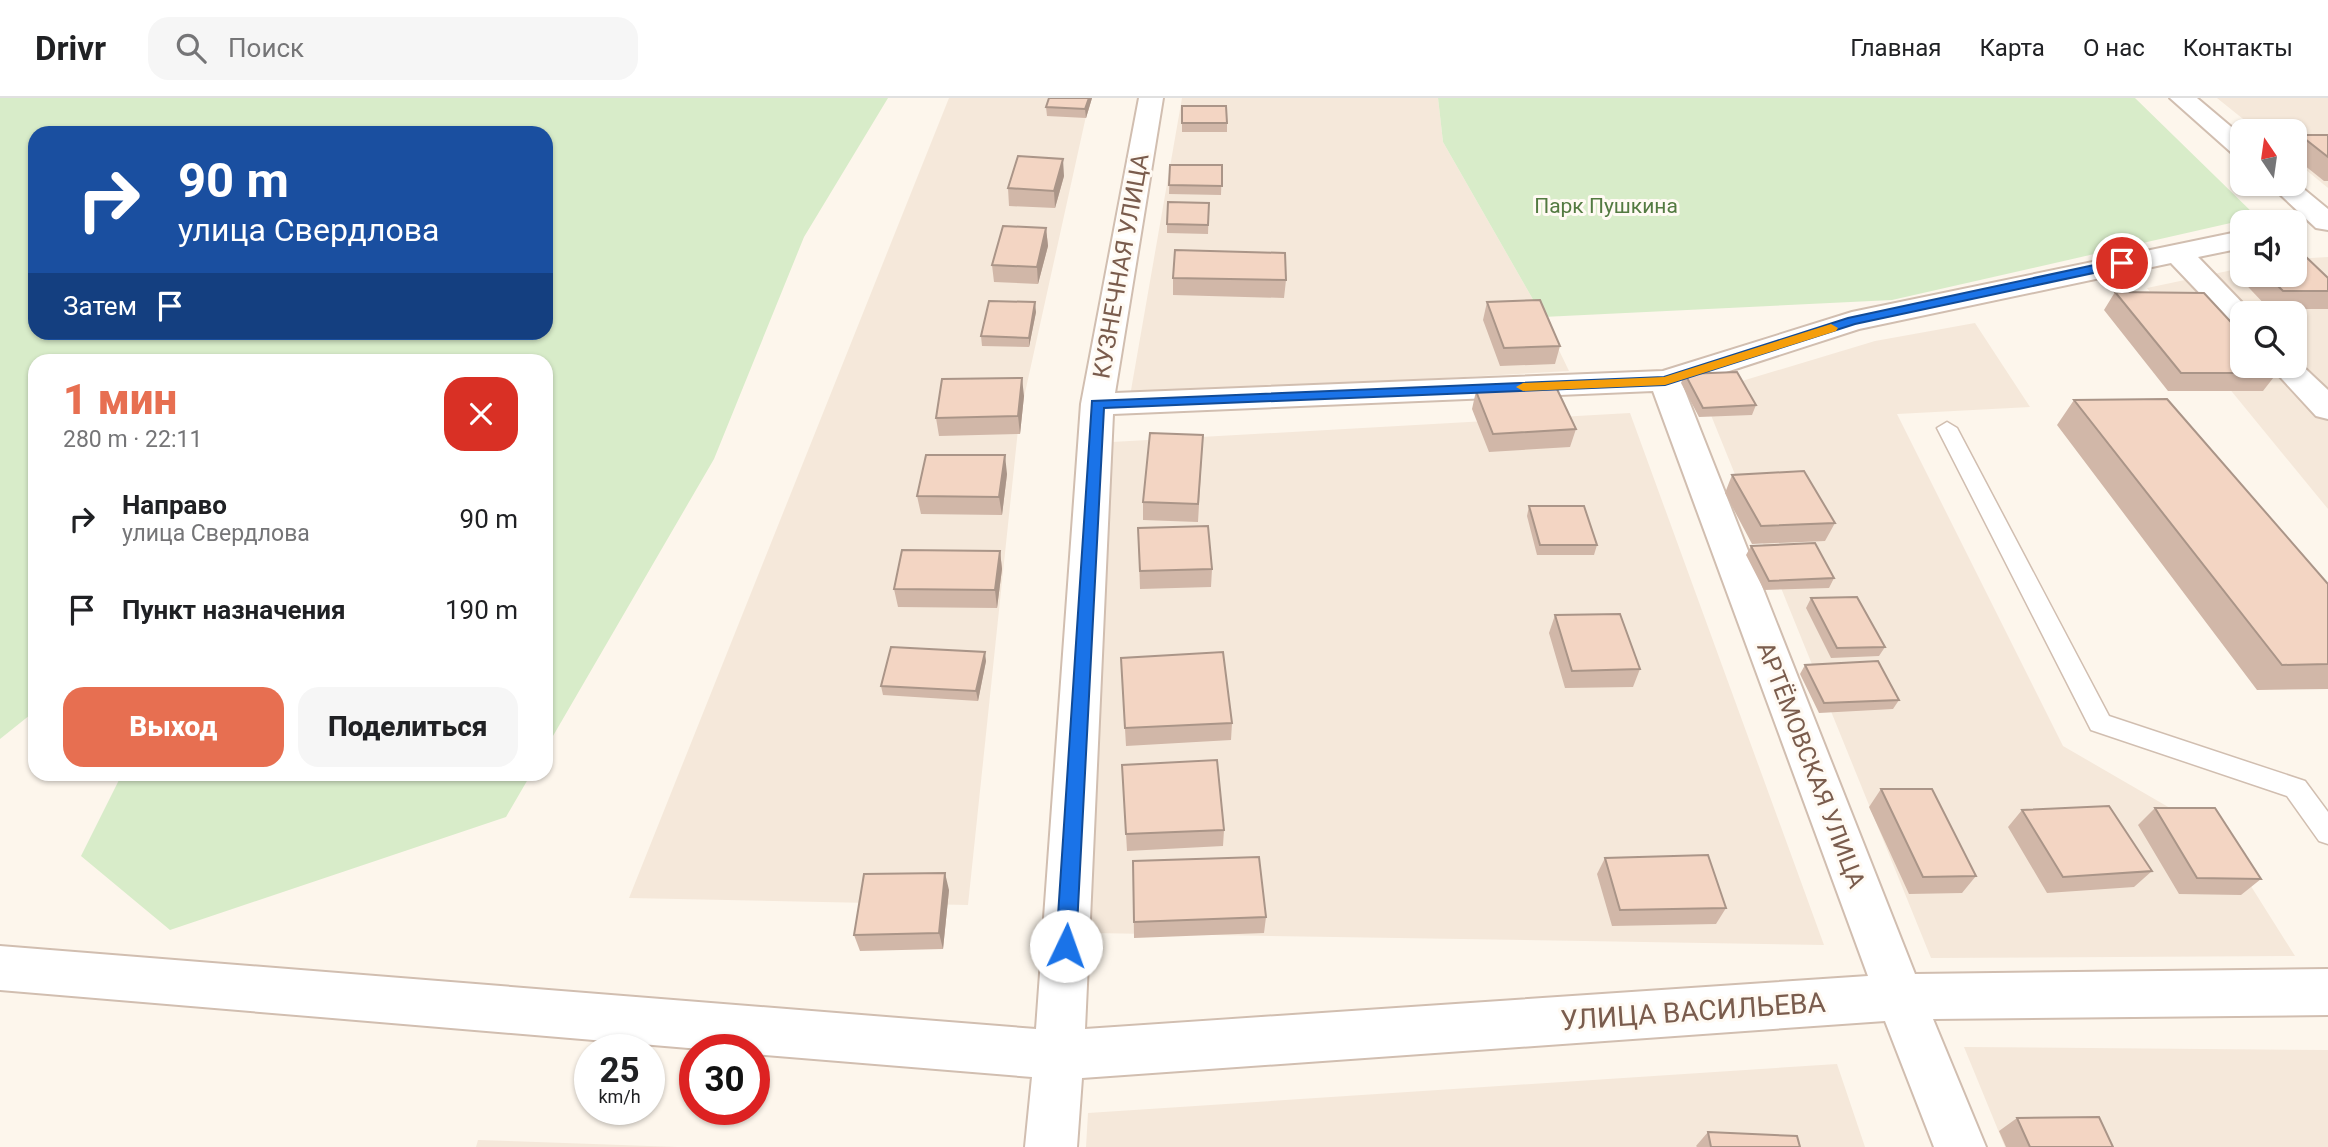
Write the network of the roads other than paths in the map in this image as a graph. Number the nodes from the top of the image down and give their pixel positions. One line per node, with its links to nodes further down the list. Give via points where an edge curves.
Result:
1 (1151, 98): 12 (street, КУЗНЕЧНАЯ УЛИЦА)
2 (2182, 98): 3 (street)
3 (2230, 139)
4 (2296, 196): 5 (street)
5 (2327, 222): 6 (street)
6 (2307, 226)
7 (2230, 241): 8 (street)
8 (2176, 251): 9 (street); 11 (street, via 1852,321)
9 (2230, 307)
10 (2298, 378): 13 (street)
11 (1665, 381): 12 (street); 18 (street, АРТЁМОВСКАЯ УЛИЦА)
12 (1097, 404): 19 (street, КУЗНЕЧНАЯ УЛИЦА)
13 (2328, 409)
14 (1947, 428): 15 (lane, via 2100,723 2296,788)
15 (2328, 833)
16 (0, 968): 19 (street, УЛИЦА ВАСИЛЬЕВА)
17 (2328, 992): 18 (street, УЛИЦА ВАСИЛЬЕВА)
18 (1899, 997): 19 (street, УЛИЦА ВАСИЛЬЕВА); 21 (street, АРТЁМОВСКАЯ УЛИЦА)
19 (1059, 1055): 20 (street, КУЗНЕЧНАЯ УЛИЦА)
20 (1051, 1147)
21 (1960, 1147)

